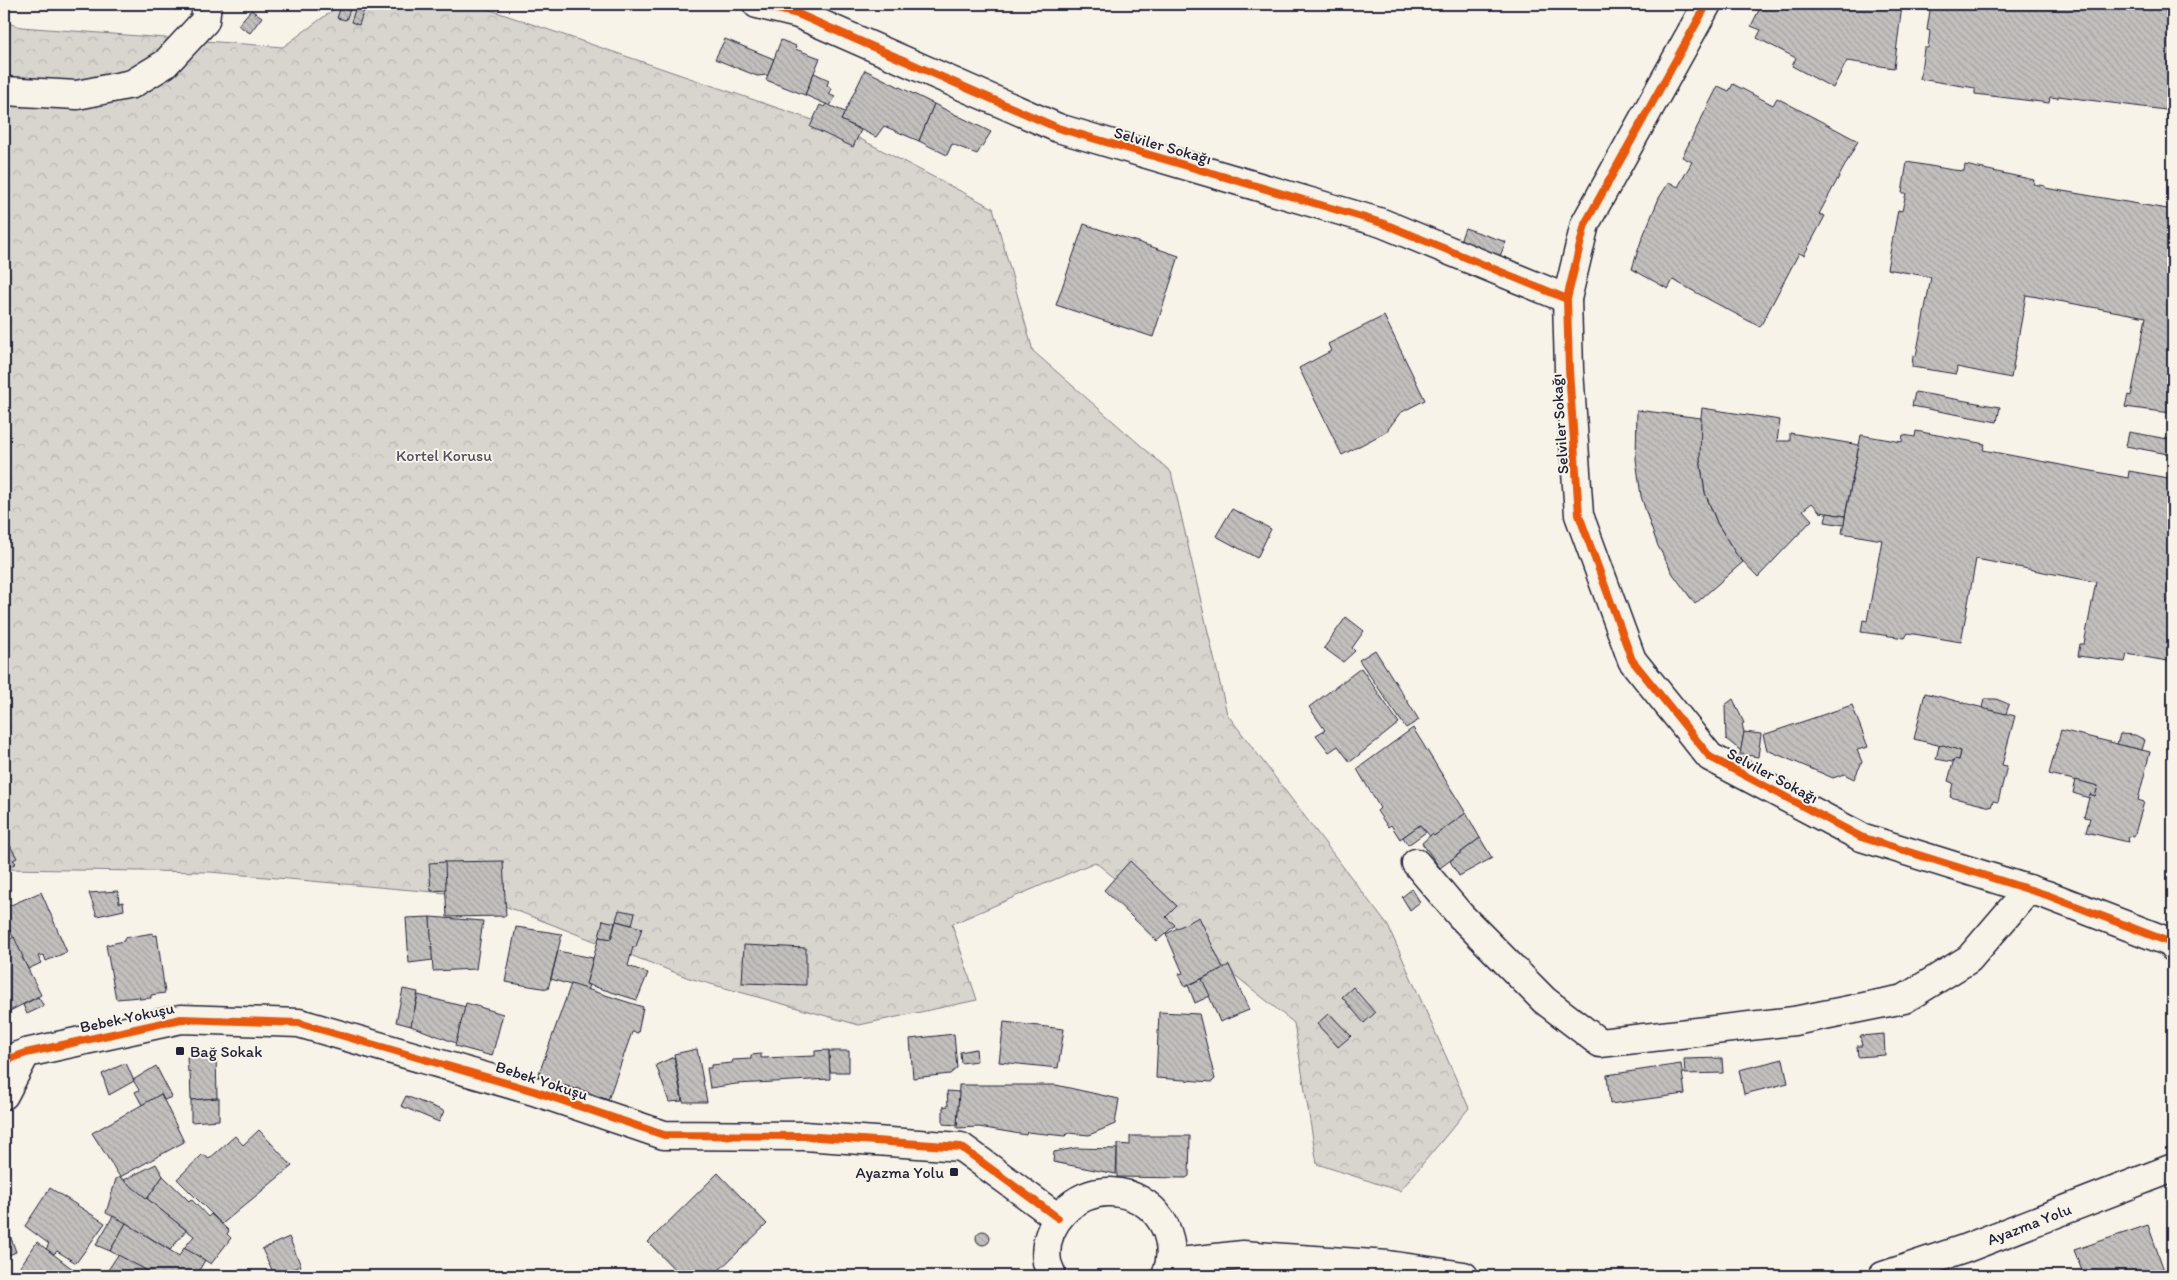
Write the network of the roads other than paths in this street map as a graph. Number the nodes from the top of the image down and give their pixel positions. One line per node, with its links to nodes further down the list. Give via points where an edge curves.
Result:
1 (208, 4): 4 (street, via 205,21 165,64 132,84 77,95)
2 (756, 4): 5 (street, Selviler Sokağı, via 798,14 1058,128 1382,223)
3 (1707, 4): 5 (street, Selviler Sokağı, via 1585,224)
4 (4, 91)
5 (1567, 299): 7 (street, Selviler Sokağı, via 1579,515 1632,660 1710,758 1861,837)
6 (1416, 863): 7 (street, via 1460,915 1544,1000 1600,1042 1794,1020 1904,999 1969,959)
7 (2029, 889): 8 (street, Selviler Sokağı, via 2168,942)
8 (2173, 947)
9 (15, 1057): 10 (street); 12 (street, Bebek Yokuşu, via 181,1018 299,1023 534,1091 664,1135 804,1136 961,1147)
10 (4, 1095)
11 (2173, 1168): 16 (street, Ayazma Yolu, via 1964,1249)
12 (1058, 1218): 13 (street, via 1070,1205 1090,1194 1112,1192 1139,1199 1156,1212 1167,1230 1171,1241); 14 (street, via 1049,1238 1047,1261)
13 (1169, 1269): 15 (street, via 1243,1255 1388,1265)
14 (1052, 1276)
15 (1464, 1276)
16 (1883, 1276)

